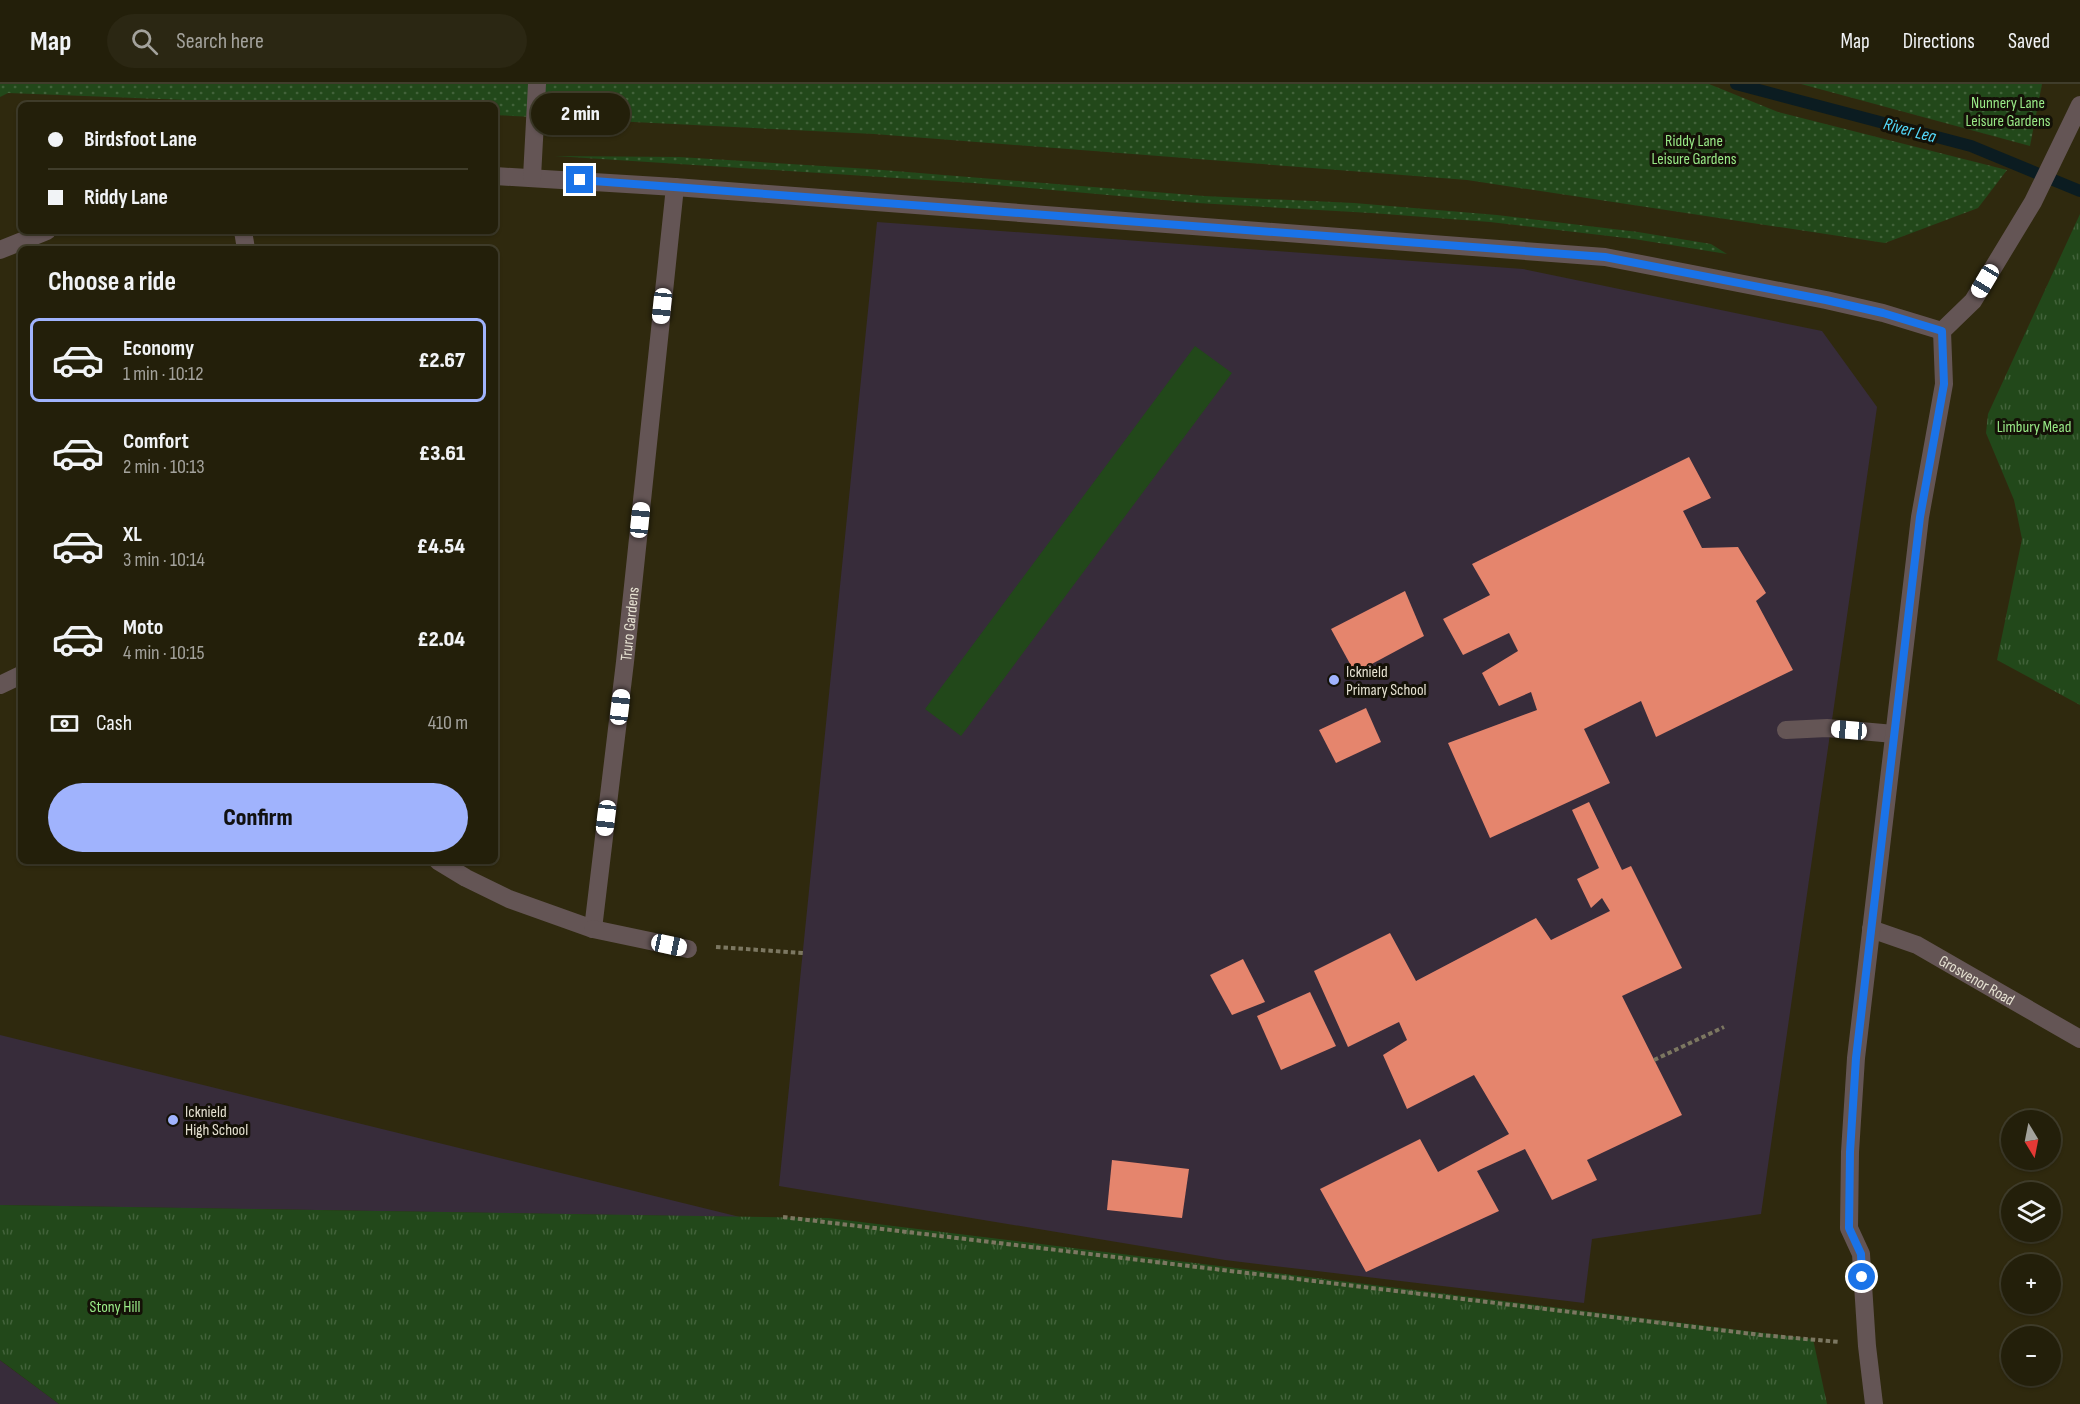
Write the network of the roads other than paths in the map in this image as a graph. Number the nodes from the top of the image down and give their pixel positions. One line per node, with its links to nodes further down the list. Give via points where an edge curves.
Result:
1 (537, 84): 4 (street)
2 (2080, 105): 8 (street, via 2033,202 1973,301)
3 (498, 176): 4 (street)
4 (532, 177): 5 (street)
5 (675, 187): 8 (street, via 1605,257 1826,300); 14 (street, Truro Gardens)
6 (40, 234): 7 (street)
7 (0, 250)
8 (1942, 331): 12 (street, via 1944,384 1920,517)
9 (18, 676): 10 (street)
10 (0, 685)
11 (1786, 730): 12 (street, via 1827,728)
12 (1894, 734): 15 (street)
13 (443, 864): 14 (street, via 509,899)
14 (593, 929): 16 (street)
15 (1871, 929): 17 (street, Grosvenor Road, via 1917,945); 18 (street, via 1856,1058 1849,1228 1861,1254)
16 (688, 949)
17 (2080, 1040)
18 (1874, 1404)

